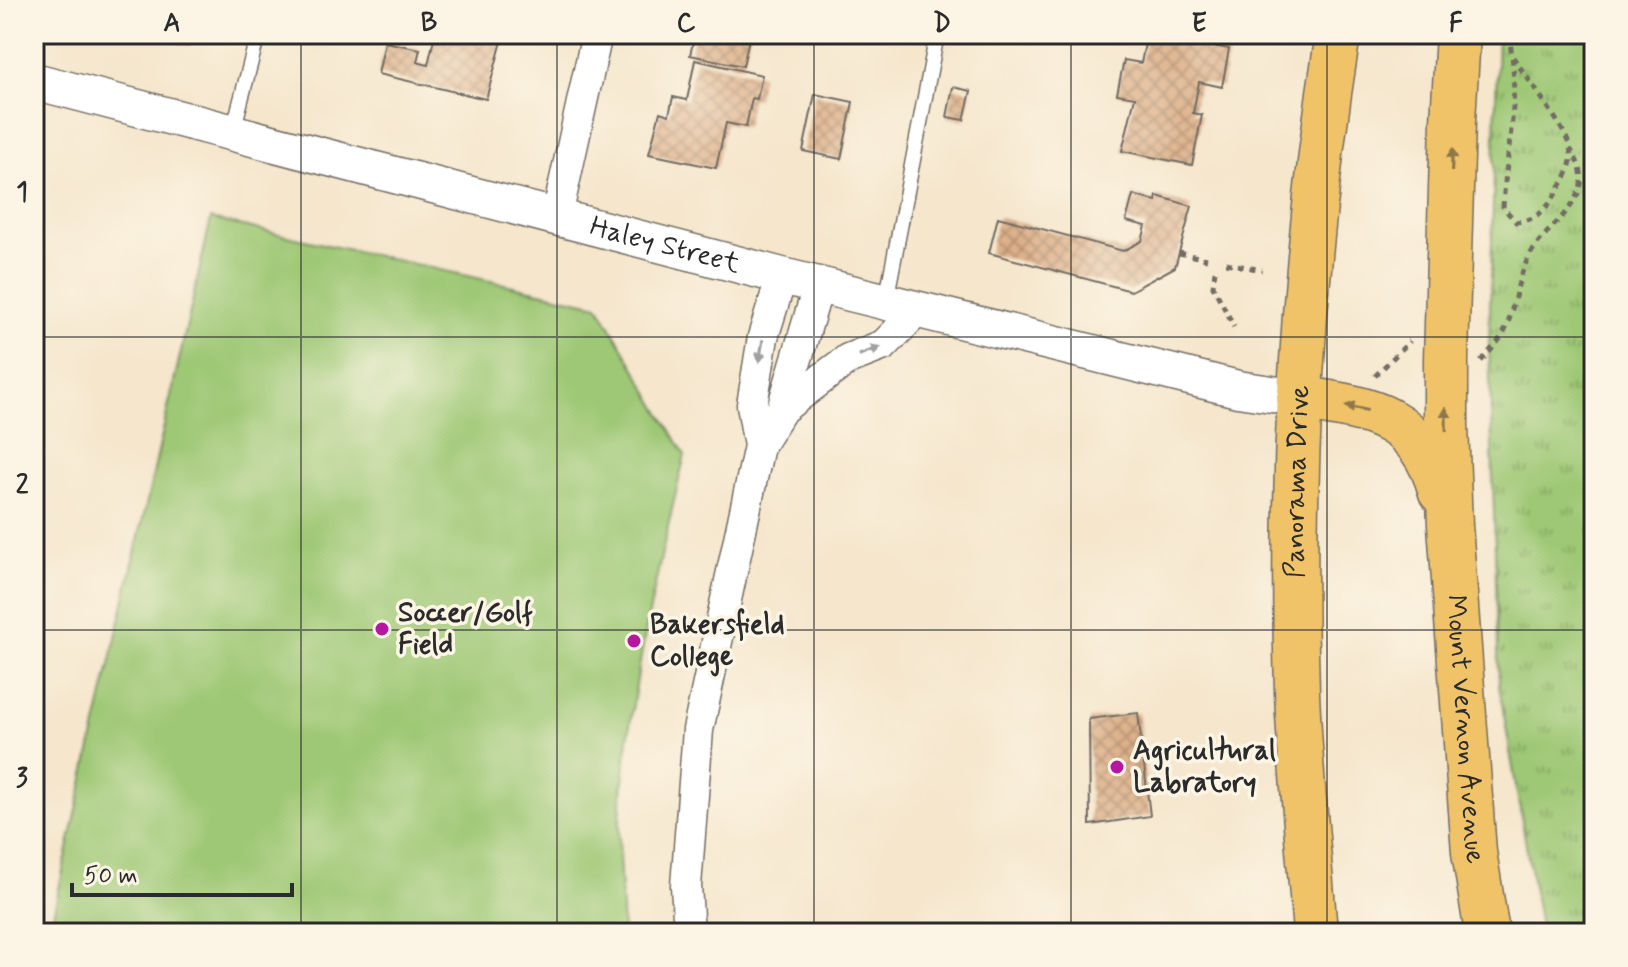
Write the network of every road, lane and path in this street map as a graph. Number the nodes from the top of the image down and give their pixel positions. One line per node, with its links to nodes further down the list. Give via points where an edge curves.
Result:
1 (258, 34): 9 (lane)
2 (597, 34): 11 (street)
3 (937, 34): 19 (lane)
4 (1338, 34): 24 (main road, Panorama Drive, via 1317,185)
5 (1458, 34): 27 (main road, one-way to 5, via 1446,359)
6 (1508, 34): 7 (path)
7 (1513, 57): 10 (path); 10 (path, via 1513,124 1503,207 1516,222 1531,221 1551,202 1568,173)
8 (34, 81): 9 (street, Haley Street)
9 (233, 132): 11 (street, Haley Street)
10 (1571, 150): 22 (path, via 1582,182 1573,203 1534,249 1514,294 1509,323)
11 (557, 216): 17 (street, Haley Street)
12 (1179, 253): 13 (path)
13 (1207, 259)
14 (1226, 263): 15 (path)
15 (1262, 270)
16 (1215, 271): 20 (path, via 1213,286)
17 (782, 276): 18 (street, Haley Street); 26 (street, one-way to 26, via 763,337 752,405)
18 (819, 284): 19 (street, Haley Street); 25 (street)
19 (902, 306): 24 (street, Haley Street, via 1238,389); 25 (street, one-way to 19, via 848,359 884,345)
20 (1234, 327)
21 (1419, 334): 23 (path)
22 (1474, 369)
23 (1371, 381)
24 (1299, 398): 27 (main road, one-way to 24, via 1435,471 1416,441 1365,409); 29 (main road, Panorama Drive, via 1298,694)
25 (782, 409): 26 (street)
26 (759, 446): 28 (street, via 698,730 686,886)
27 (1450, 525): 30 (main road, Mount Vernon Avenue, via 1474,852)
28 (689, 933)
29 (1315, 933)
30 (1487, 933)

